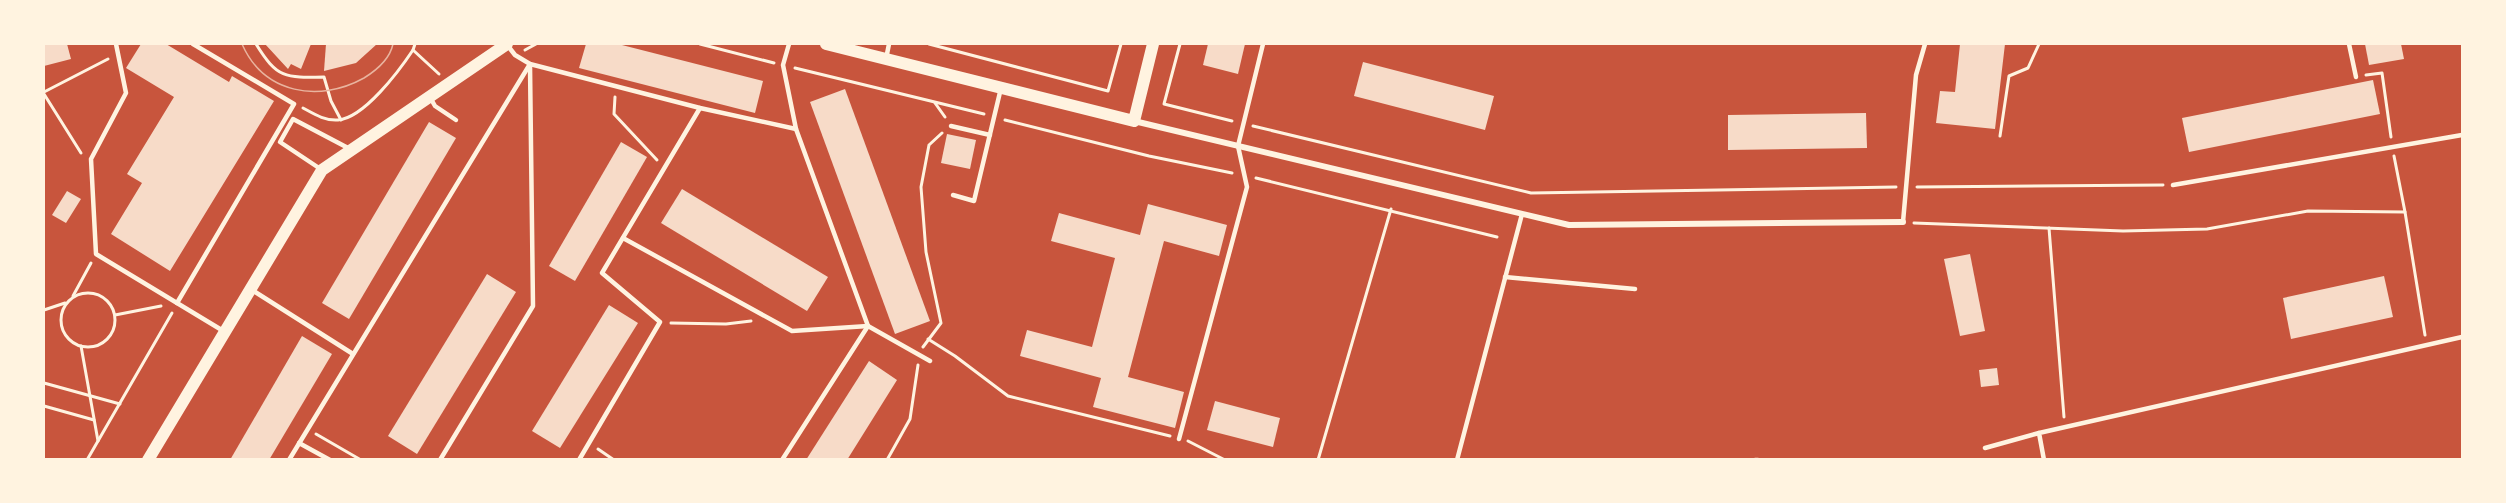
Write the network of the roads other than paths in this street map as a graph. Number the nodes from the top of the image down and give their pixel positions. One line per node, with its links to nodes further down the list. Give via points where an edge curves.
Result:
1 (116, 44): 34 (lane, via 126,93 91,159 96,254)
2 (193, 44): 34 (lane, via 294,104)
3 (506, 44): 12 (lane, via 515,56); 15 (main road)
4 (789, 44): 20 (lane, via 783,65)
5 (826, 44): 11 (main road)
6 (889, 44): 11 (lane)
7 (1153, 44): 18 (main road)
8 (1263, 44): 23 (lane)
9 (1925, 44): 29 (lane, via 1916,75)
10 (2349, 44): 13 (lane)
11 (886, 59): 14 (main road)
12 (530, 64): 16 (lane); 38 (lane); 47 (lane, via 533,306)
13 (2356, 76)
14 (1001, 88): 18 (main road); 21 (lane)
15 (430, 96): 17 (lane, via 435,106); 24 (main road)
16 (700, 108): 20 (lane); 30 (lane)
17 (456, 120)
18 (1134, 121): 23 (street)
19 (951, 126): 21 (lane)
20 (796, 129): 35 (lane)
21 (990, 135): 27 (lane, via 975,201)
22 (2463, 135): 26 (lane)
23 (1238, 146): 28 (street); 41 (lane, via 1247,187)
24 (351, 150): 25 (main road); 25 (lane, via 293,119 280,142)
25 (322, 170): 32 (main road)
26 (2173, 185)
27 (953, 195)
28 (1522, 214): 29 (street, via 1569,225); 31 (lane)
29 (1903, 222)
30 (623, 238): 35 (lane, via 792,331); 48 (lane, via 602,273 660,322)
31 (1505, 277): 33 (lane); 50 (lane)
32 (250, 289): 36 (main road); 38 (lane)
33 (1635, 289)
34 (177, 303): 36 (lane)
35 (868, 326): 39 (lane); 49 (lane)
36 (225, 332): 44 (main road)
37 (2463, 337): 40 (lane)
38 (353, 354): 42 (lane)
39 (930, 361)
40 (2039, 434): 43 (lane); 51 (lane)
41 (1179, 439)
42 (299, 443): 45 (lane); 46 (lane)
43 (1985, 448)
44 (148, 459)
45 (289, 459)
46 (330, 459)
47 (441, 459)
48 (579, 459)
49 (782, 459)
50 (1457, 459)
51 (2043, 459)

